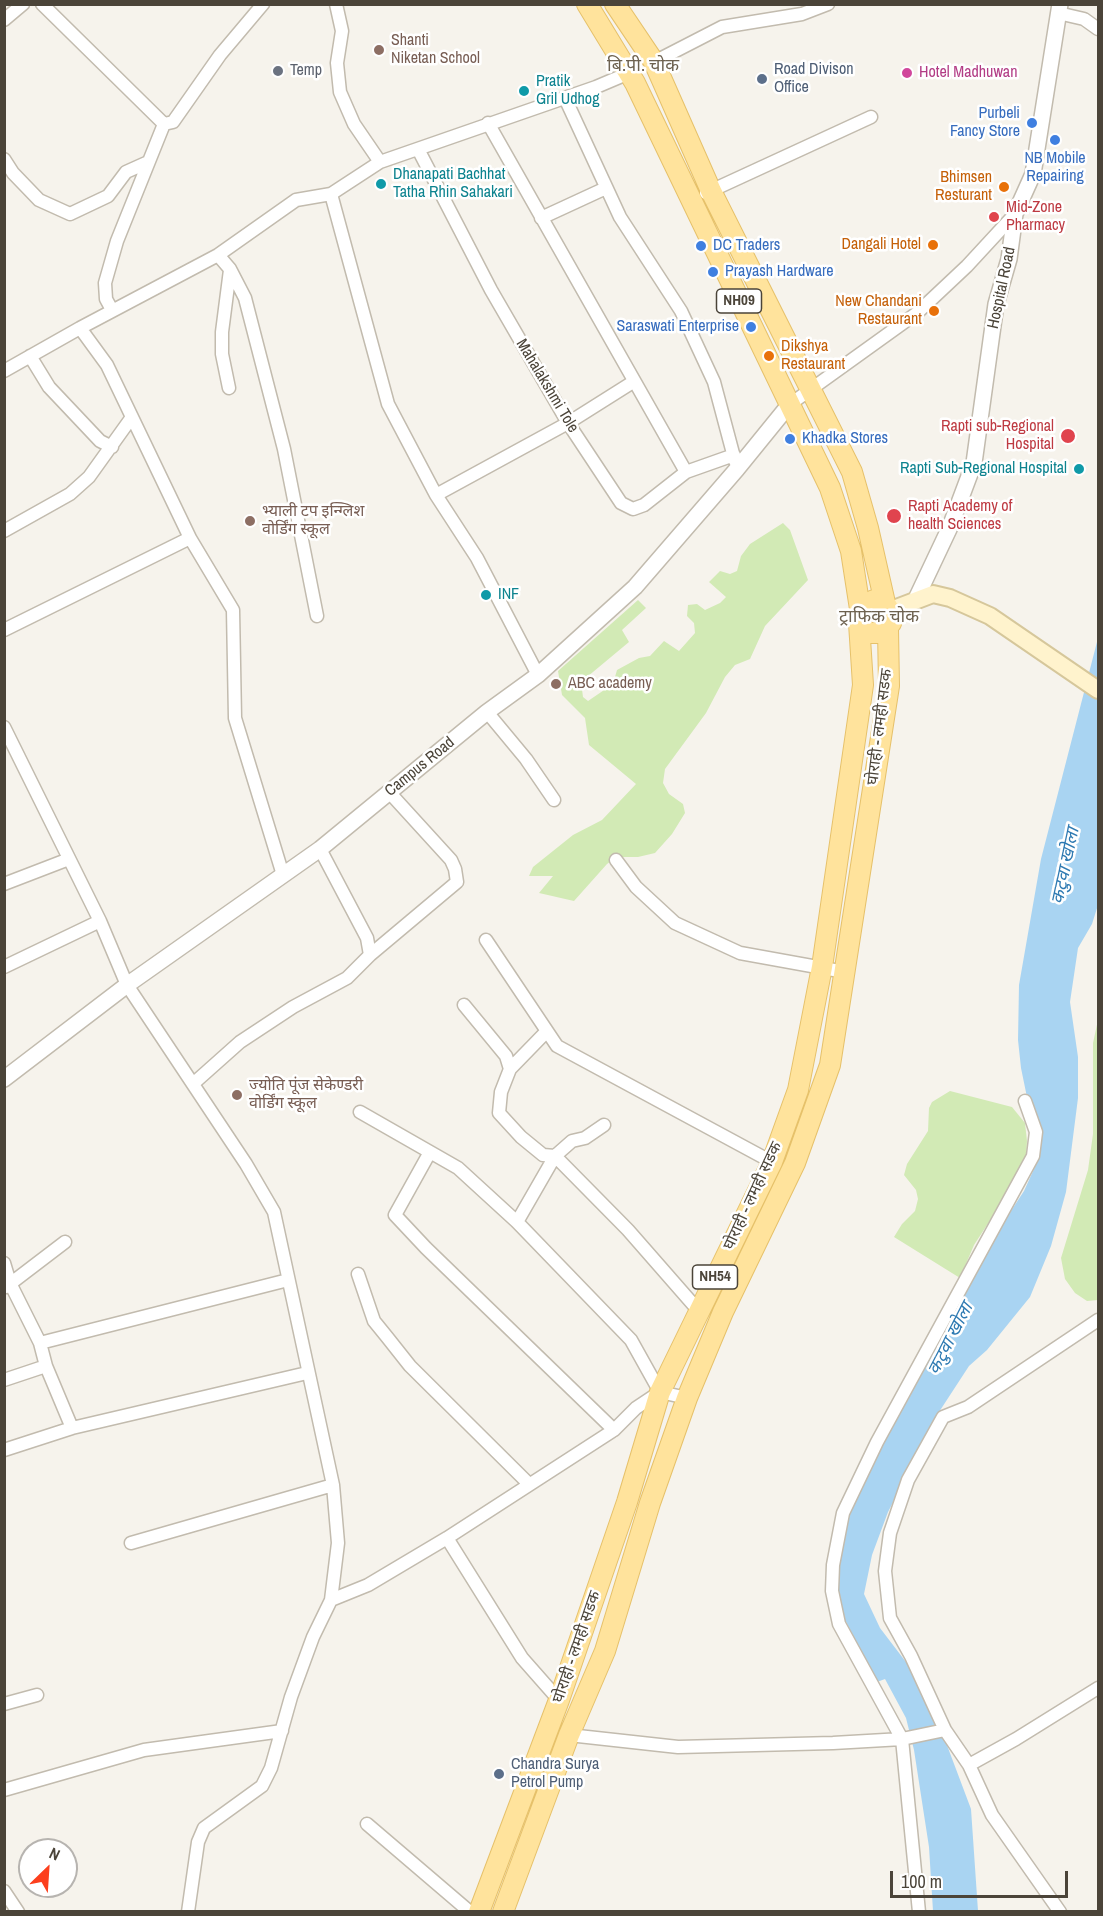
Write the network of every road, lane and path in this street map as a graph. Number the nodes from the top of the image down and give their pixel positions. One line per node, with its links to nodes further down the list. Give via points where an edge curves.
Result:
1 (23, 4): 10 (street)
2 (42, 4): 17 (street)
3 (264, 4): 17 (street, via 220,56 173,122)
4 (336, 4): 20 (street, via 342,31 337,63 340,92 354,124)
5 (587, 4): 13 (main road, NH09)
6 (615, 4): 12 (main road, NH09)
7 (828, 4): 8 (street)
8 (799, 9): 12 (street, via 722,27)
9 (1059, 9): 11 (street); 26 (street, Hospital Road, via 1033,174)
10 (4, 20)
11 (1098, 29)
12 (653, 61): 13 (main road); 23 (main road, NH09)
13 (629, 73): 14 (street); 25 (main road, NH09)
14 (565, 98): 16 (street); 22 (street)
15 (871, 117): 23 (street)
16 (488, 123): 18 (street); 27 (street)
17 (164, 124): 21 (street)
18 (419, 151): 20 (street); 39 (street, Mahalakshmi Tole, via 491,290)
19 (4, 159): 21 (street, via 39,200 70,214 108,196 126,172)
20 (380, 162): 24 (street)
21 (146, 164): 30 (street, via 105,283 106,299)
22 (606, 188): 27 (street); 41 (street, via 686,321 714,382)
23 (711, 190): 25 (street); 36 (main road, NH09)
24 (331, 194): 28 (street, via 296,200); 43 (street, via 388,404)
25 (693, 200): 37 (main road, NH09)
26 (1015, 214): 36 (street, via 917,313); 46 (street, Hospital Road, via 1009,259 996,304 974,463 950,527)
27 (541, 218): 34 (street)
28 (218, 255): 29 (street); 30 (street)
29 (230, 269): 35 (street, via 222,332); 48 (street, via 244,298 284,449)
30 (112, 310): 31 (street)
31 (80, 328): 32 (street); 38 (street, via 107,365)
32 (30, 356): 33 (street); 40 (street, via 49,387 100,441)
33 (4, 371)
34 (633, 382): 39 (street); 42 (street)
35 (229, 388)
36 (810, 390): 37 (street); 47 (main road, NH09, via 852,472)
37 (789, 405): 41 (street, Campus Road); 49 (main road, NH09, via 830,488 851,551)
38 (132, 417): 40 (street); 45 (street)
39 (568, 423): 42 (street, Mahalakshmi Tole, via 621,503 633,509 644,505); 43 (street)
40 (112, 447): 44 (street, via 70,494)
41 (736, 462): 42 (street, Mahalakshmi Tole); 51 (street, Campus Road, via 635,586)
42 (686, 472)
43 (436, 495): 51 (street, via 477,558)
44 (4, 531)
45 (190, 538): 50 (street); 60 (street, via 233,610 235,718)
46 (916, 599): 47 (main road); 52 (main road, via 933,594 990,616)
47 (888, 614): 49 (main road, via 874,600); 49 (main road, via 882,633 868,633); 67 (main road, घोराही - लमही सडक / NH54, via 889,686)
48 (317, 616)
49 (859, 616): 66 (main road, घोराही - लमही सडक / NH54, via 863,684)
50 (4, 630)
51 (537, 675): 53 (street, Campus Road)
52 (1098, 690)
53 (487, 712): 55 (street, Campus Road); 56 (street)
54 (4, 727): 58 (street)
55 (389, 792): 57 (street, Campus Road); 64 (street, via 451,860 457,882)
56 (554, 800)
57 (320, 849): 60 (street, Campus Road); 64 (street, via 367,938)
58 (69, 859): 61 (street); 62 (street)
59 (616, 860): 66 (street, via 636,887 675,923 740,953)
60 (283, 875): 68 (street, Campus Road)
61 (4, 884)
62 (100, 921): 65 (street); 68 (street)
63 (486, 940): 70 (street)
64 (370, 955): 73 (street, via 346,978 240,1042)
65 (4, 967)
66 (822, 967): 67 (street); 79 (main road, घोराही - लमही सडक / NH54, via 798,1090)
67 (845, 972): 93 (main road, घोराही - लमही सडक / NH54, via 830,1065 795,1163 723,1312)
68 (127, 985): 72 (street, Campus Road); 73 (street)
69 (464, 1005): 71 (street, via 498,1043)
70 (546, 1032): 71 (street); 79 (street, via 557,1046)
71 (510, 1069): 78 (street, via 501,1092 499,1113 543,1155)
72 (4, 1079)
73 (194, 1083): 84 (street, via 274,1212)
74 (1025, 1101): 109 (street, via 1036,1132 1033,1156 877,1442 843,1513 835,1548 832,1591 839,1624)
75 (360, 1112): 77 (street)
76 (604, 1125): 78 (street, via 585,1138 572,1141)
77 (430, 1152): 80 (street, via 458,1168); 95 (street, via 395,1215)
78 (555, 1156): 80 (street); 86 (street, via 628,1230)
79 (772, 1162): 86 (main road, घोराही - लमही सडक / NH54)
80 (517, 1222): 92 (street, via 631,1340)
81 (64, 1242): 85 (street)
82 (4, 1263): 85 (street)
83 (358, 1274): 97 (street, via 374,1321 410,1366)
84 (288, 1280): 88 (street); 90 (street)
85 (7, 1286): 88 (street)
86 (698, 1310): 92 (main road, घोराही - लमही सडक / NH54)
87 (1098, 1320): 106 (street, via 968,1407 943,1417 908,1480 890,1533 885,1571 890,1618)
88 (40, 1343): 89 (street)
89 (46, 1366): 91 (street); 94 (street)
90 (307, 1372): 94 (street); 98 (street)
91 (4, 1380)
92 (660, 1392): 93 (street); 95 (street); 104 (main road, घोराही - लमही सडक / NH54)
93 (687, 1398): 108 (main road, घोराही - लमही सडक / NH54, via 605,1651)
94 (72, 1428): 96 (street)
95 (614, 1430): 97 (street)
96 (4, 1450)
97 (529, 1484): 99 (street)
98 (333, 1485): 100 (street); 101 (street, via 338,1544)
99 (447, 1538): 101 (street, via 368,1585); 104 (street, via 522,1658)
100 (131, 1544)
101 (331, 1600): 107 (street, via 313,1637)
102 (1098, 1688): 110 (street)
103 (37, 1695): 105 (street)
104 (559, 1700): 117 (main road, घोराही - लमही सडक / NH54)
105 (4, 1704)
106 (945, 1730): 109 (street); 110 (street)
107 (282, 1731): 111 (street, via 144,1750); 115 (street, via 272,1768 262,1786 204,1828 198,1842)
108 (569, 1736): 109 (street, via 678,1747); 118 (main road, घोराही - लमही सडक / NH54)
109 (902, 1739): 119 (street)
110 (969, 1765): 120 (street, via 992,1815)
111 (4, 1790)
112 (367, 1824): 116 (street)
113 (4, 1891): 114 (street)
114 (18, 1911)
115 (188, 1911)
116 (470, 1911)
117 (479, 1911)
118 (503, 1911)
119 (919, 1911)
120 (1058, 1911)

